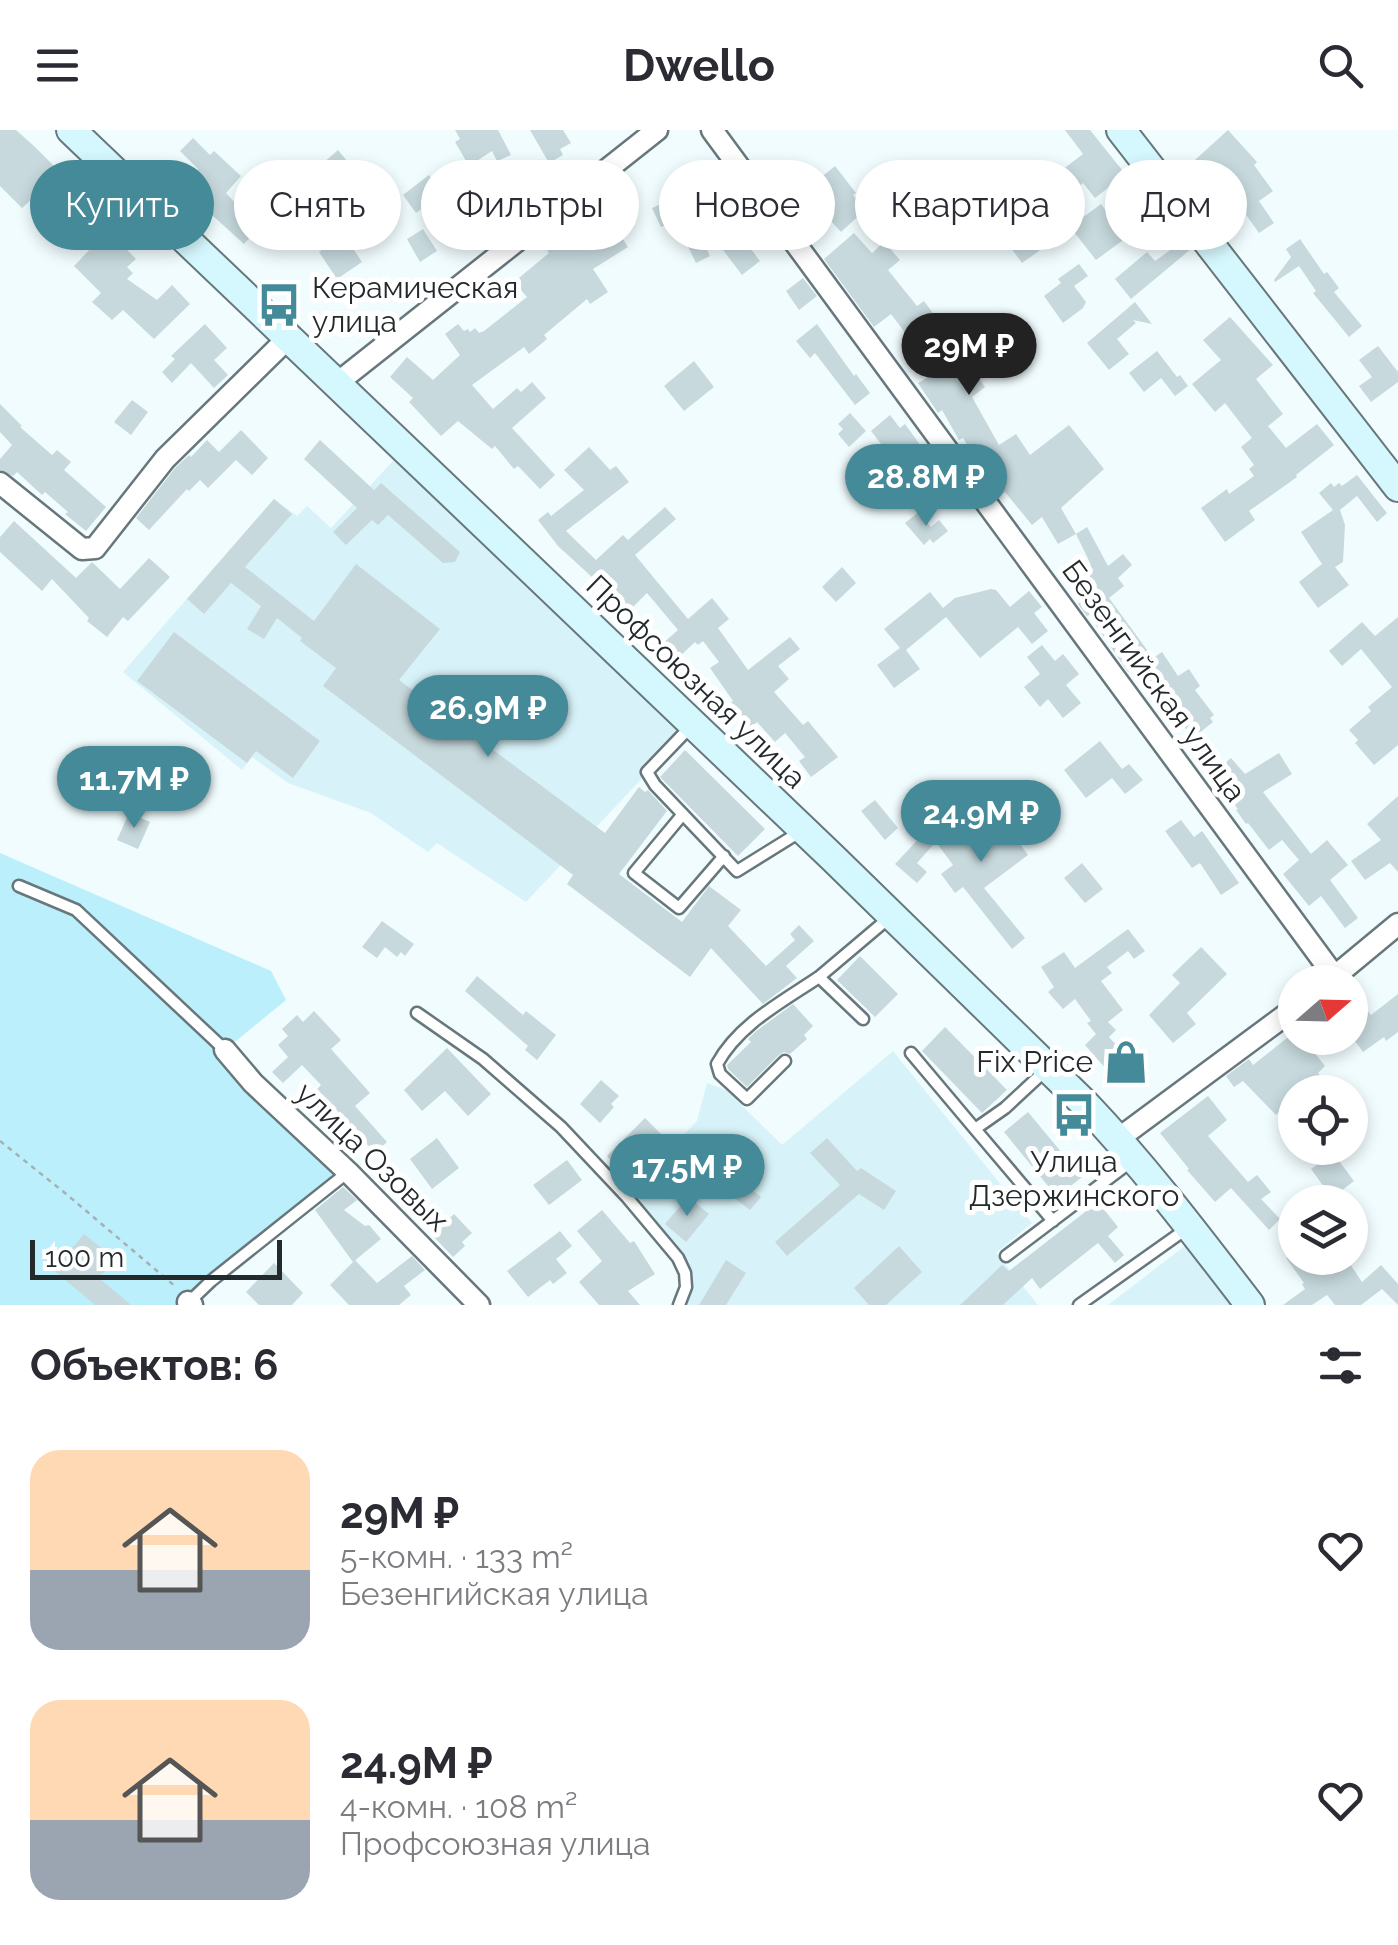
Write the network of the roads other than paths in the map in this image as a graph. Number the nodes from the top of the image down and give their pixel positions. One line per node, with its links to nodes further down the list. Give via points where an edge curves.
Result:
1 (71, 130): 5 (street, Профсоюзная улица)
2 (657, 130): 6 (street)
3 (712, 130): 16 (street, Безенгийская улица)
4 (1121, 130): 8 (street)
5 (288, 338): 6 (street, Профсоюзная улица); 7 (street, via 164,459 95,548 82,550)
6 (336, 384): 9 (street, Профсоюзная улица)
7 (0, 483)
8 (1398, 487)
9 (693, 724): 10 (lane, via 647,772); 11 (street, Профсоюзная улица)
10 (684, 814): 12 (lane); 12 (lane, via 634,874 680,908)
11 (804, 830): 12 (lane, via 738,871); 14 (street, Профсоюзная улица)
12 (724, 856)
13 (19, 886): 22 (lane, via 76,910)
14 (892, 916): 18 (lane); 25 (street, Профсоюзная улица)
15 (1397, 927): 17 (street)
16 (1321, 965)
17 (1350, 965)
18 (819, 977): 20 (lane); 24 (lane, via 741,1031 717,1064 747,1099)
19 (416, 1013): 34 (lane, via 561,1126 626,1196 678,1258 686,1287)
20 (863, 1019)
21 (1278, 1022): 27 (street)
22 (225, 1050): 28 (street, улица Озовых)
23 (911, 1053): 26 (lane)
24 (785, 1061)
25 (1048, 1067): 26 (lane); 27 (street, Профсоюзная улица)
26 (975, 1129): 29 (lane)
27 (1127, 1149): 29 (lane); 30 (street, Профсоюзная улица)
28 (348, 1172): 32 (lane); 33 (street, улица Озовых)
29 (1053, 1220): 31 (lane)
30 (1190, 1226): 35 (lane); 36 (street, Профсоюзная улица)
31 (1006, 1256)
32 (187, 1304)
33 (478, 1305)
34 (679, 1305)
35 (1079, 1305)
36 (1250, 1305)

